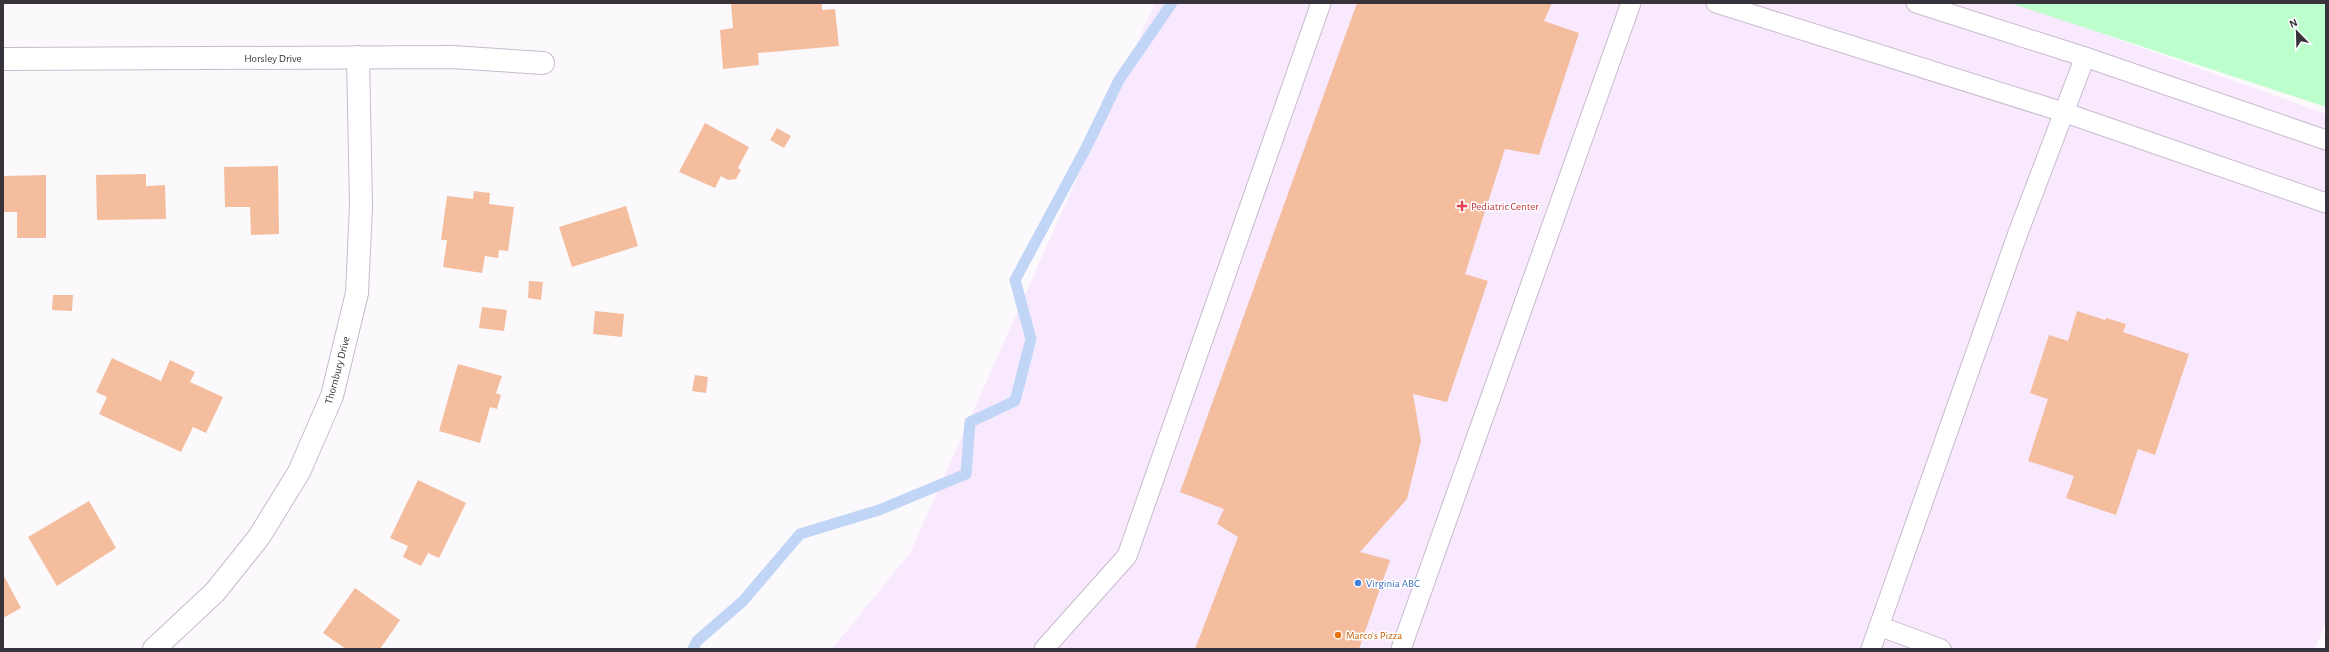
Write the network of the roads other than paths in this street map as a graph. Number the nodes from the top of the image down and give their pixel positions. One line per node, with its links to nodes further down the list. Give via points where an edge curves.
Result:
1 (1321, 3): 14 (lane, via 1127,556)
2 (1631, 3): 15 (lane)
3 (1716, 3): 9 (lane)
4 (1916, 3): 6 (lane)
5 (358, 57): 7 (street, Horsley Drive); 8 (street, Horsley Drive, via 452,57); 13 (street, Thornbury Drive, via 361,206 357,293 332,396 299,472 259,537 215,592)
6 (2085, 57): 9 (lane); 10 (lane)
7 (3, 59)
8 (543, 63)
9 (2063, 112): 11 (lane); 12 (lane)
10 (2326, 140)
11 (2326, 203)
12 (1879, 626): 16 (lane); 17 (lane)
13 (154, 649)
14 (1044, 649)
15 (1401, 649)
16 (1871, 649)
17 (1941, 649)

